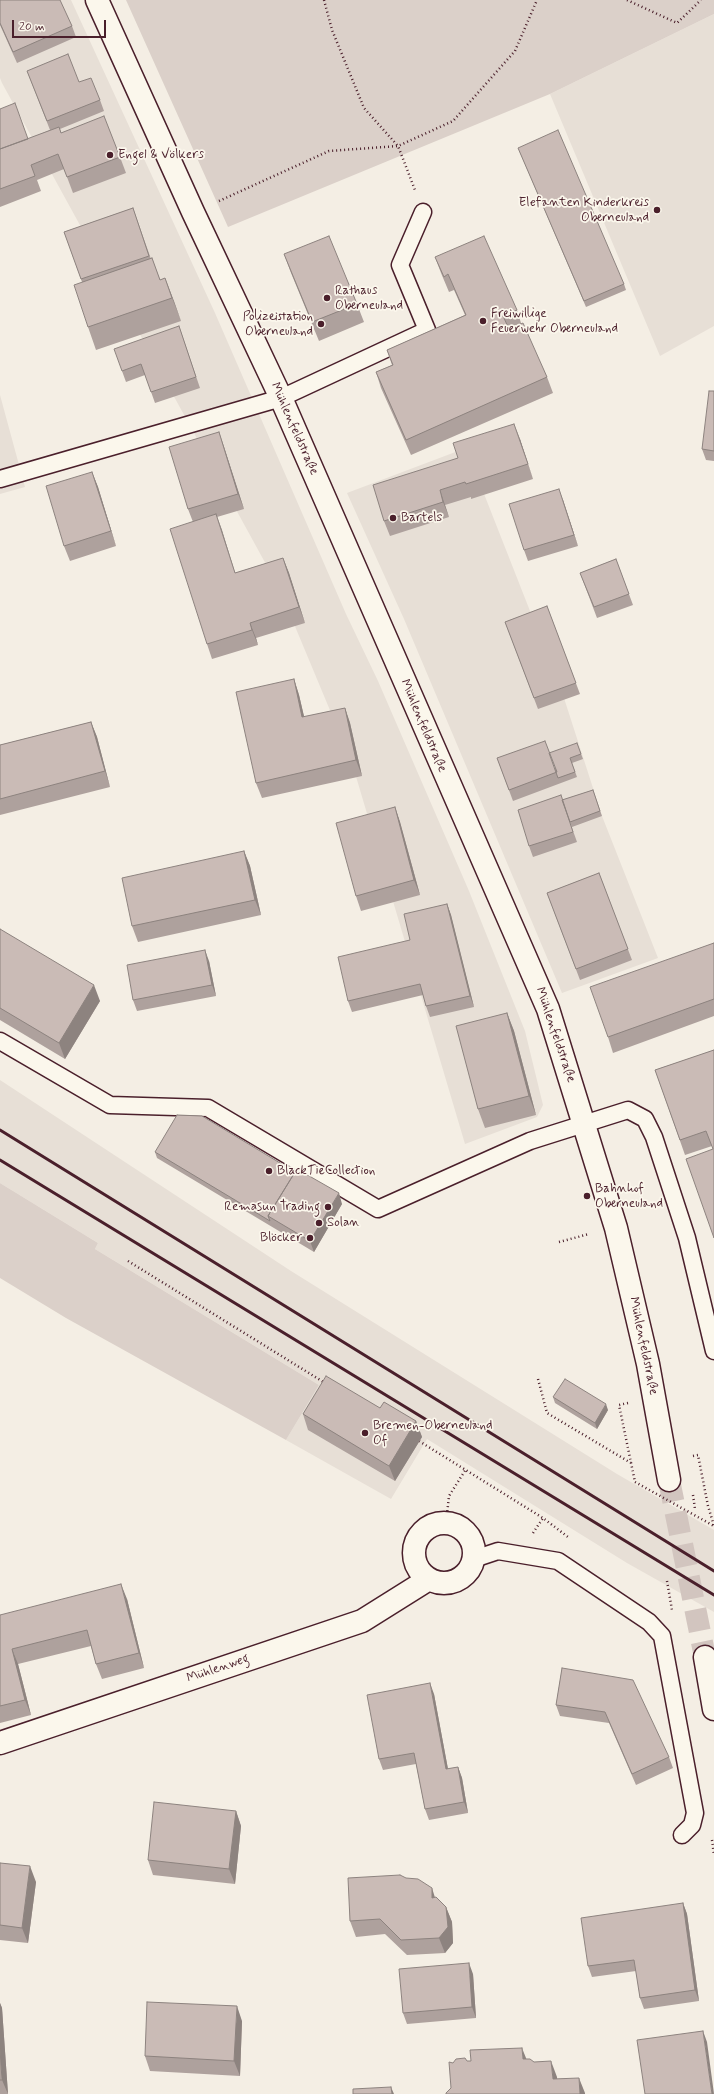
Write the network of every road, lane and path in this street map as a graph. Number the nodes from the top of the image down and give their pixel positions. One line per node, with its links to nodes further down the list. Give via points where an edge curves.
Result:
1 (97, 0): 7 (street, Mühlenfeldstraße)
2 (324, 0): 6 (path, via 332,30 364,108)
3 (537, 0): 6 (path, via 515,51 453,121)
4 (627, 0): 5 (path, via 677,23)
5 (701, 0)
6 (398, 146): 7 (path, via 329,151); 8 (path)
7 (193, 212): 9 (street, Mühlenfeldstraße)
8 (423, 212): 9 (lane, via 400,265 427,330)
9 (281, 398): 10 (lane); 12 (street, Mühlenfeldstraße, via 548,1009)
10 (0, 479)
11 (0, 1041): 12 (lane, via 110,1105 208,1108 378,1209 530,1141)
12 (584, 1123): 16 (lane, via 628,1110 645,1119 654,1137 687,1238); 24 (street, Mühlenfeldstraße, via 616,1228 648,1364)
13 (597, 1232): 14 (path)
14 (560, 1242)
15 (128, 1261): 18 (path)
16 (714, 1350)
17 (538, 1379): 22 (path, via 547,1413)
18 (326, 1384)
19 (632, 1402): 22 (path, via 619,1405)
20 (419, 1441): 23 (path)
21 (686, 1458): 27 (path, via 698,1455)
22 (631, 1463): 27 (path, bridge, via 635,1482)
23 (466, 1469): 25 (path); 26 (path, via 449,1496)
24 (669, 1480)
25 (543, 1518)
26 (446, 1523): 28 (street, via 464,1530 474,1548); 29 (street, via 427,1528 415,1544 416,1564 421,1573)
27 (714, 1526)
28 (474, 1558): 29 (street, via 465,1575 456,1581 438,1582); 35 (lane, via 498,1551 558,1561 649,1622 662,1636 695,1813 692,1825)
29 (429, 1579): 34 (street, Mühlenweg, via 362,1621)
30 (667, 1581): 31 (path)
31 (673, 1612)
32 (705, 1657): 33 (street)
33 (714, 1709)
34 (0, 1743)
35 (682, 1835)

